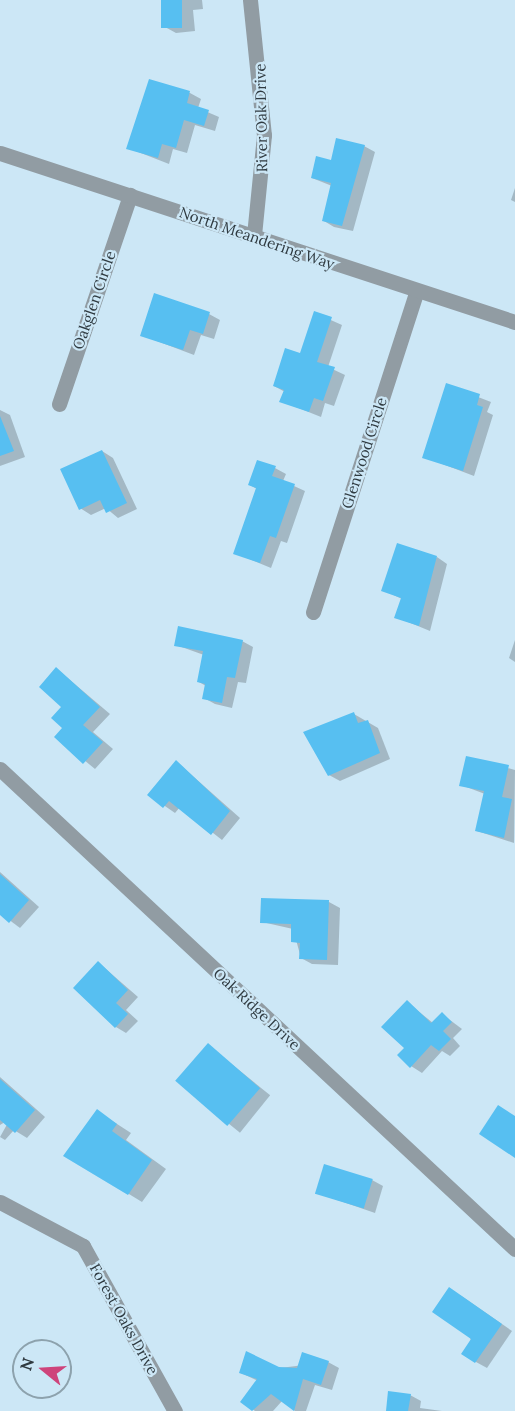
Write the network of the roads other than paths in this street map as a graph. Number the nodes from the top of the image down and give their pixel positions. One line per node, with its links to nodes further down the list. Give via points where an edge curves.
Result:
1 (250, 0): 4 (street, River Oak Drive, via 264,135)
2 (0, 153): 3 (street, North Meandering Way)
3 (130, 195): 4 (street, North Meandering Way); 7 (street, Oakglen Circle)
4 (254, 236): 5 (street, North Meandering Way)
5 (416, 294): 6 (street, North Meandering Way); 8 (street, Glenwood Circle)
6 (515, 322)
7 (59, 404)
8 (313, 612)
9 (0, 769): 11 (street, Oak Ridge Drive)
10 (0, 1202): 12 (street, Forest Oaks Drive, via 83,1246)
11 (515, 1250)
12 (175, 1411)

